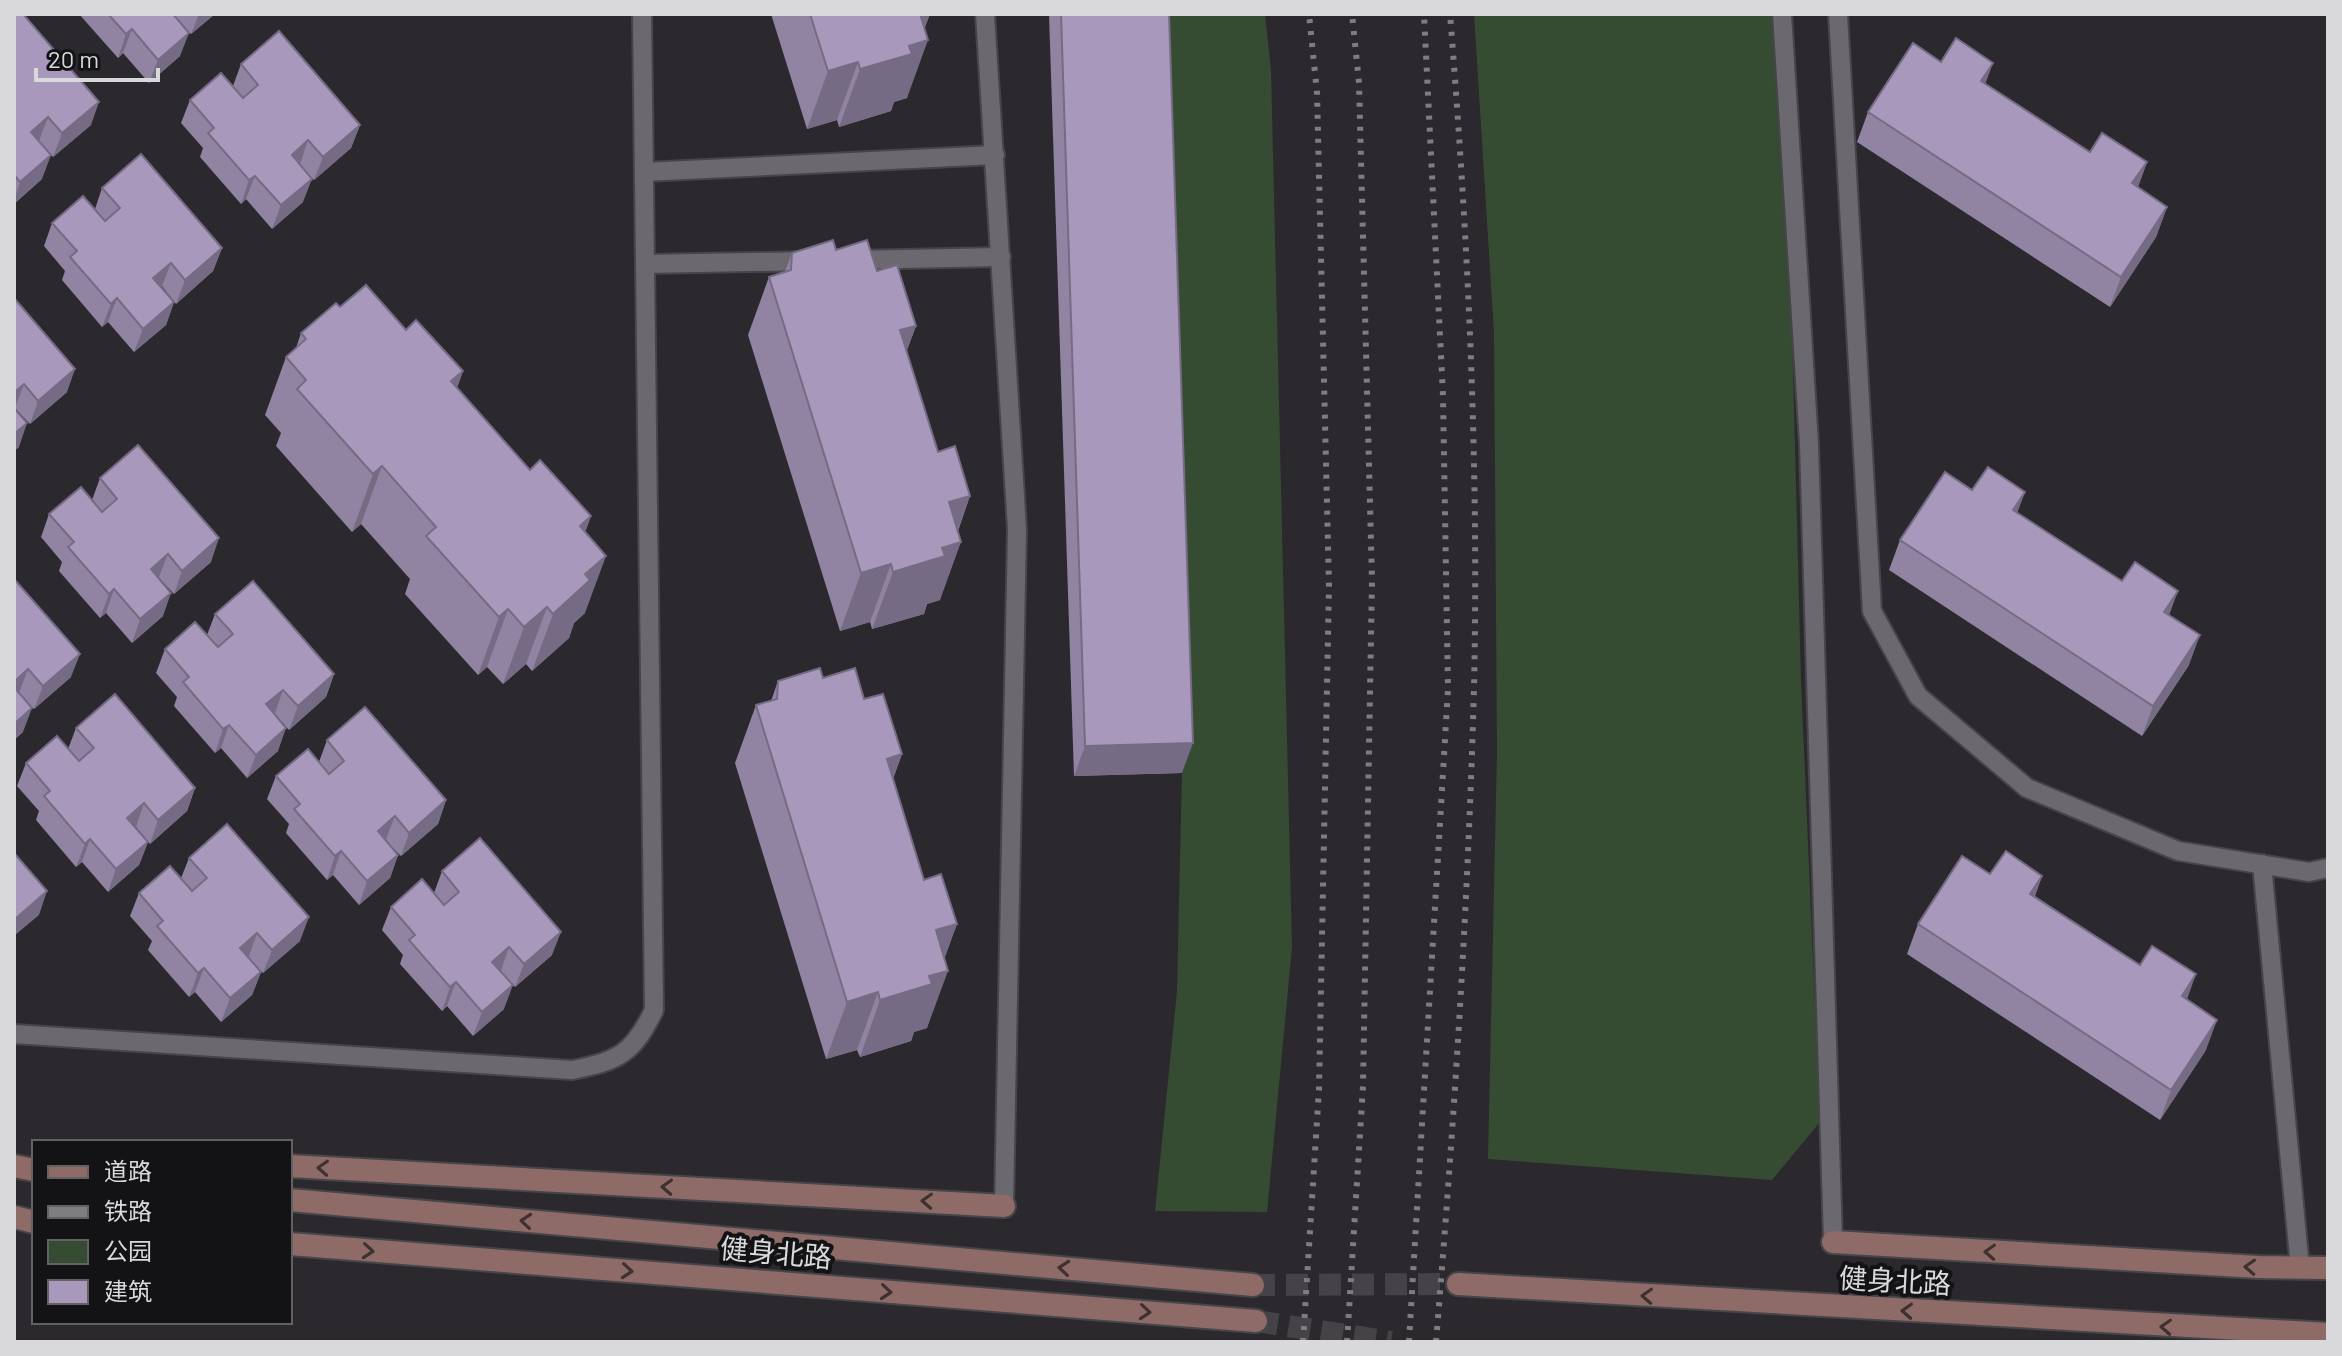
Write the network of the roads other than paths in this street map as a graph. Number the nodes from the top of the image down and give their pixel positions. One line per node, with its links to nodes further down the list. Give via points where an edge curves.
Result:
1 (642, 14): 6 (lane)
2 (985, 14): 5 (lane)
3 (1782, 14): 15 (lane, via 1809,444)
4 (1838, 14): 9 (lane, via 1872,611 1918,696 2027,788 2178,851)
5 (995, 155): 6 (lane); 7 (lane)
6 (644, 172): 8 (lane)
7 (1001, 257): 8 (lane); 14 (lane, via 1017,529)
8 (645, 264): 11 (lane, via 654,1010 641,1038 614,1062 572,1070)
9 (2262, 864): 10 (lane, via 2309,872); 17 (lane)
10 (2328, 868)
11 (14, 1034)
12 (292, 1166): 14 (main road, one-way to 12)
13 (292, 1200): 20 (main road, 健身北路, one-way to 13)
14 (1004, 1206)
15 (1833, 1242): 17 (main road, one-way to 15)
16 (292, 1244): 21 (main road, 健身北路, one-way to 21)
17 (2300, 1268): 18 (main road)
18 (2328, 1268)
19 (1458, 1284): 22 (main road, 健身北路, one-way to 19)
20 (1253, 1285)
21 (1256, 1321)
22 (2328, 1334)

